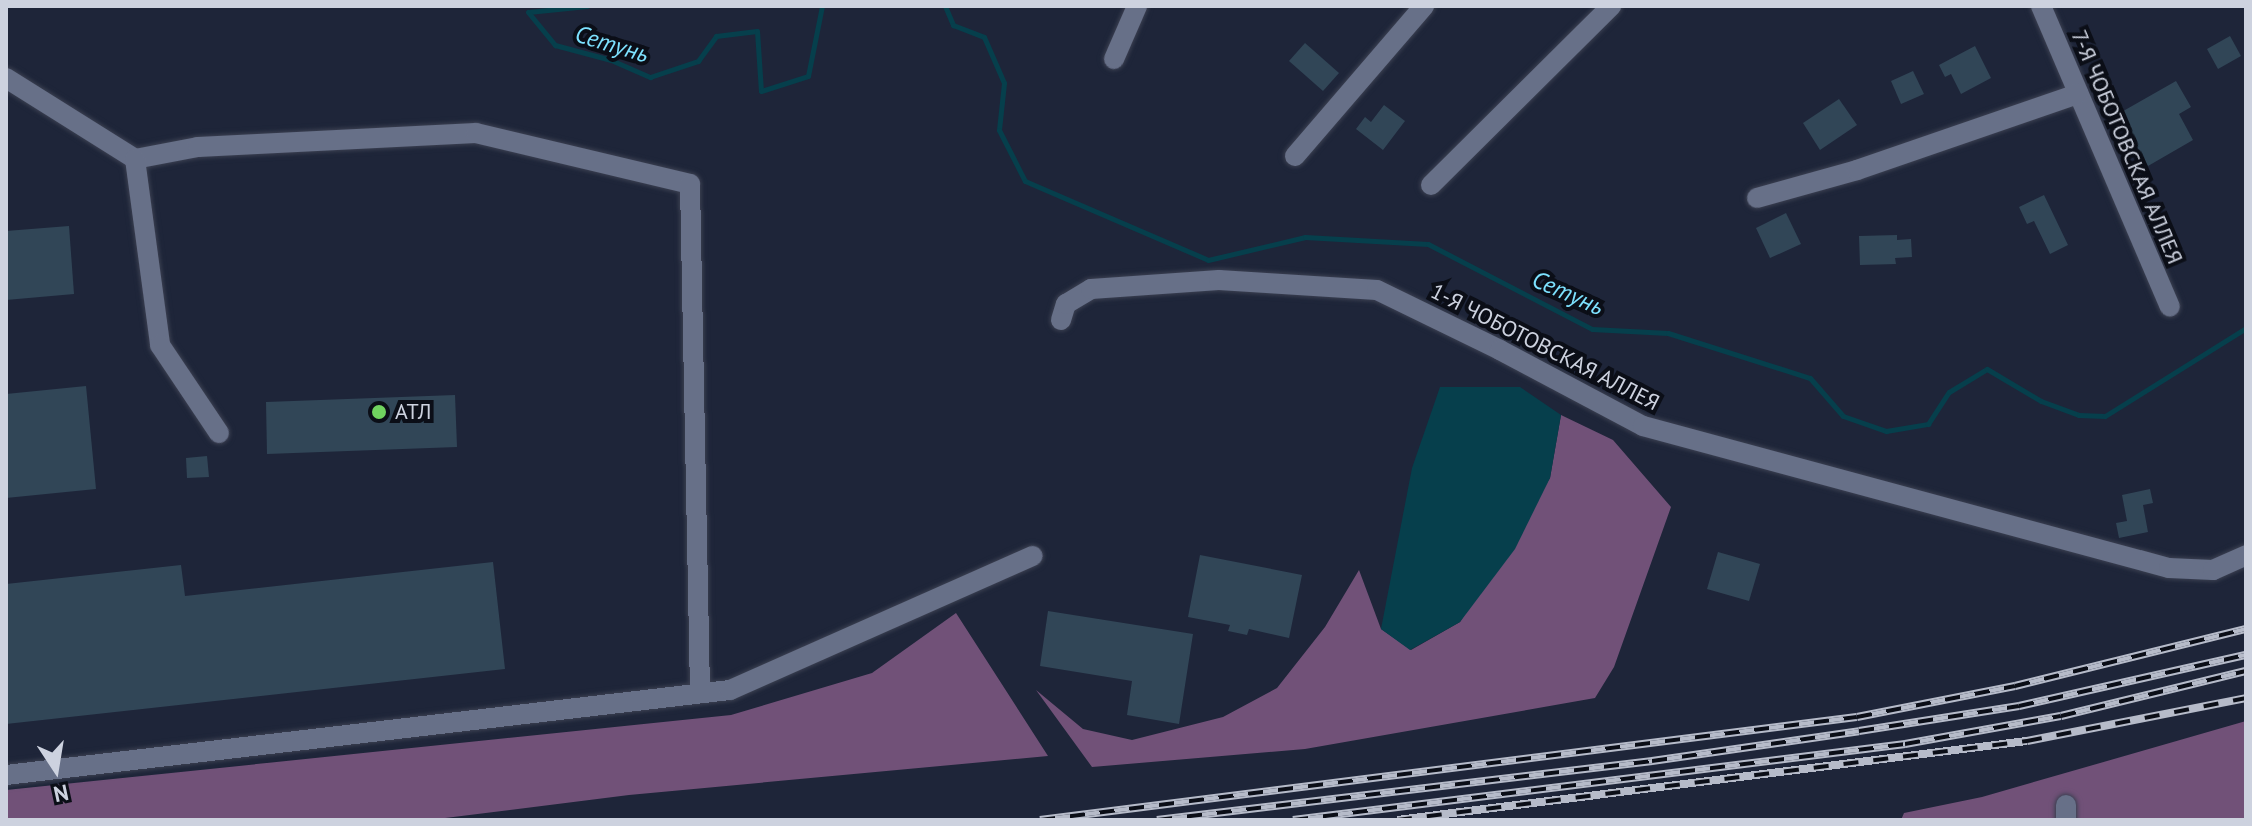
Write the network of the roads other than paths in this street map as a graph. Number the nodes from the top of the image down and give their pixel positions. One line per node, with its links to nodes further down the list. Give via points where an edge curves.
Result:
1 (1137, 6): 5 (street)
2 (1424, 6): 8 (street)
3 (2041, 6): 7 (street, 7-Я ЧОБОТОВСКАЯ АЛЛЕЯ)
4 (1604, 9): 10 (street)
5 (1114, 59)
6 (6, 78): 9 (street)
7 (2078, 94): 11 (street, via 1857,170); 12 (street, 7-Я ЧОБОТОВСКАЯ АЛЛЕЯ)
8 (1295, 156)
9 (135, 159): 14 (street, via 160,345); 17 (street, via 198,147 476,133 690,184)
10 (1431, 185)
11 (1757, 198)
12 (2170, 307)
13 (1061, 320): 15 (street, 1-Я ЧОБОТОВСКАЯ АЛЛЕЯ, via 1066,304 1091,289 1219,280 1377,290 1643,426 2169,568 2213,570)
14 (219, 433)
15 (2246, 555)
16 (1033, 556): 17 (street, via 730,690)
17 (700, 693): 18 (street)
18 (6, 775)

